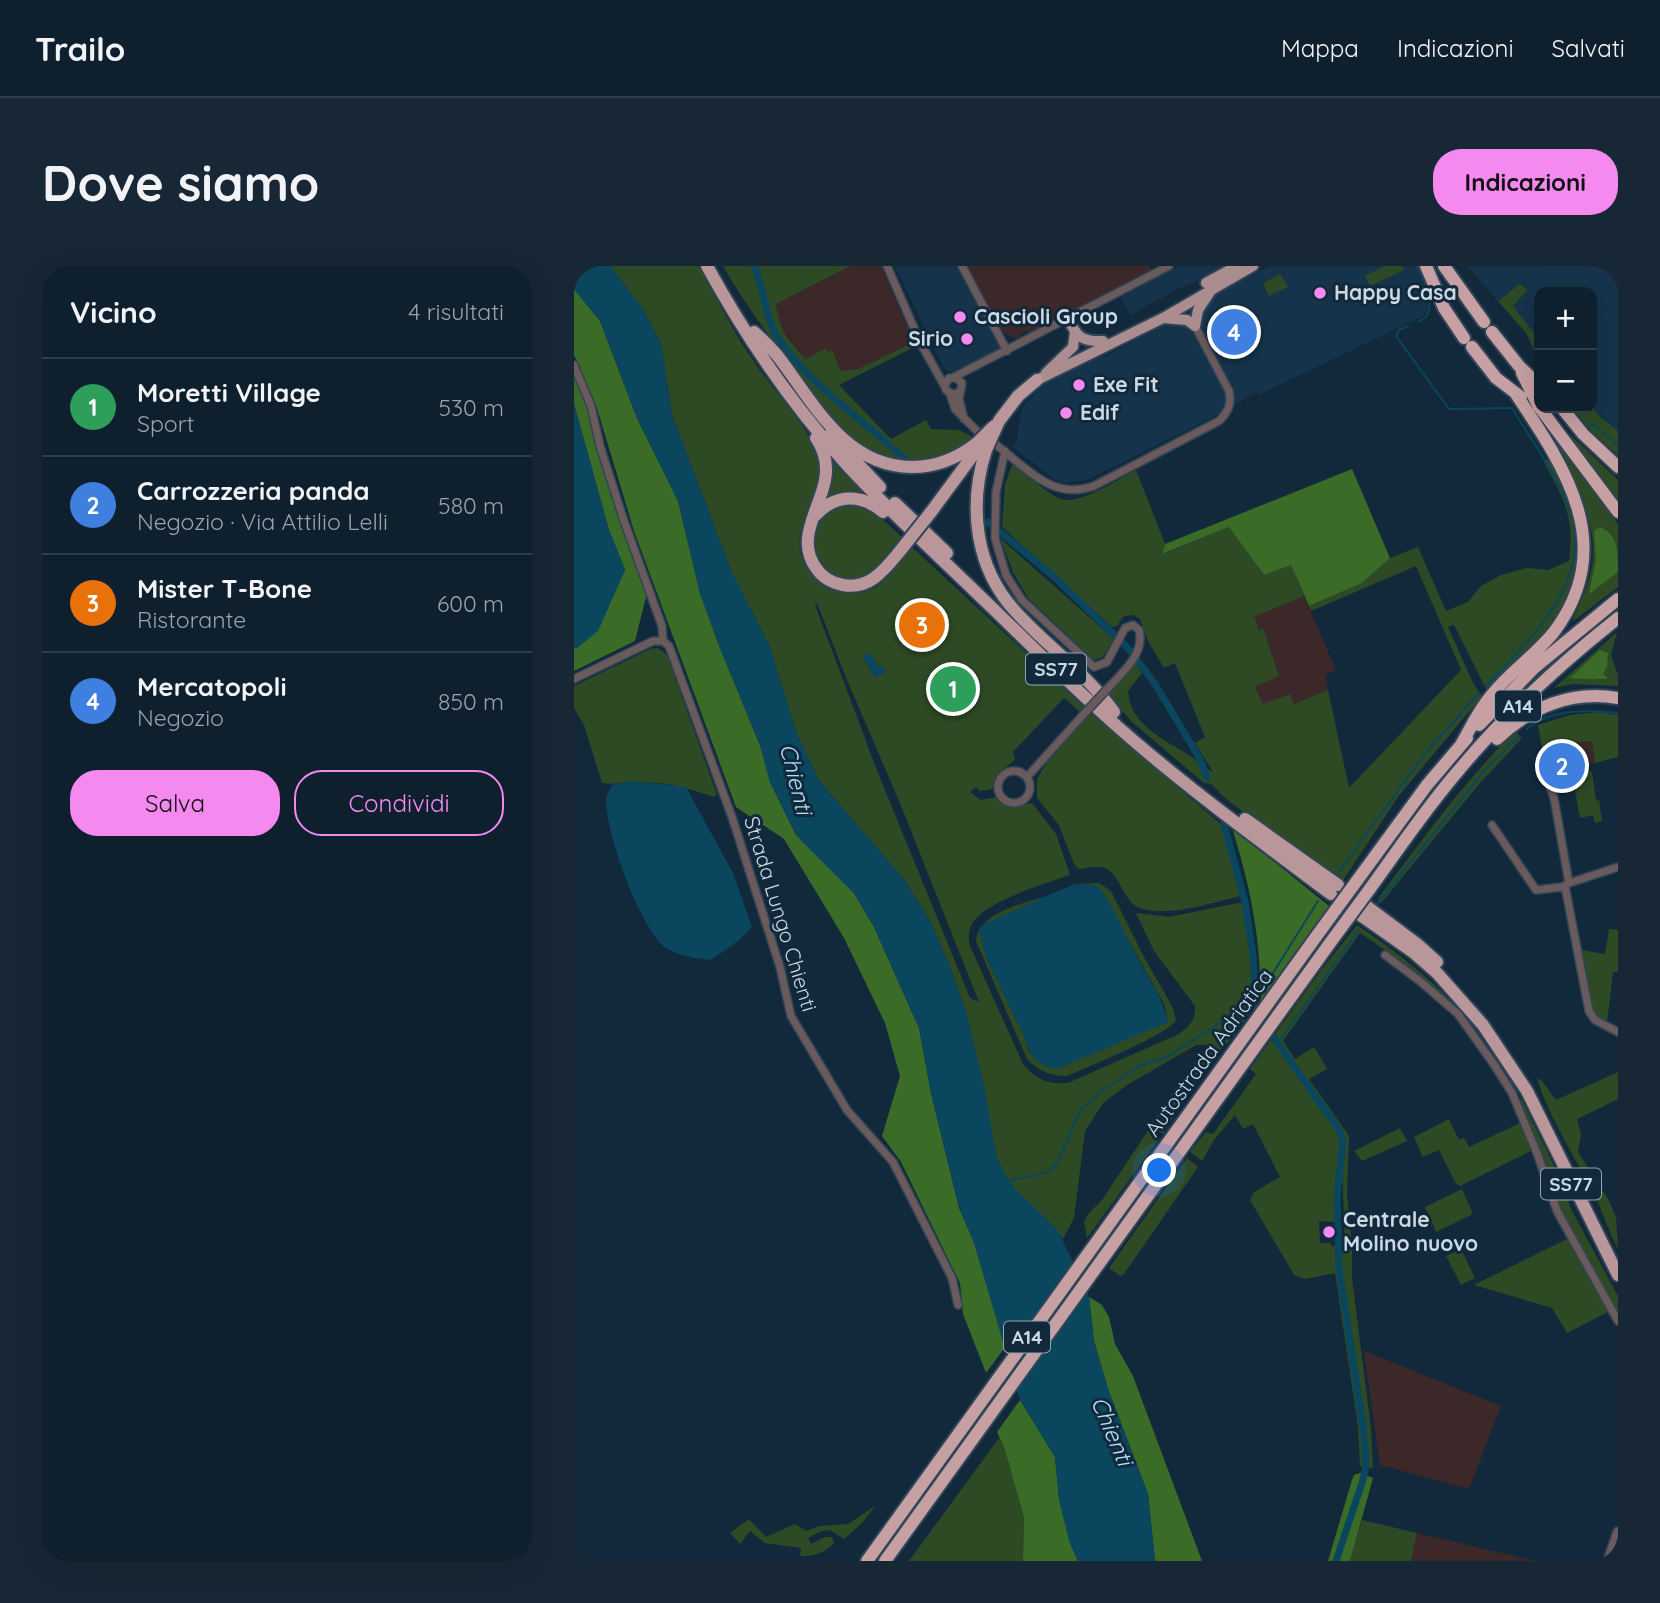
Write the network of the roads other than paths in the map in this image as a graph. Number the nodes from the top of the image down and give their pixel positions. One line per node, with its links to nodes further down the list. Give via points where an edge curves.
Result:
1 (706, 266): 15 (highway, SS77)
2 (716, 266): 15 (highway, SS77)
3 (887, 266): 21 (street)
4 (962, 266): 17 (street)
5 (1169, 266): 12 (street)
6 (1237, 266): 16 (main road)
7 (1253, 266): 10 (main road)
8 (1426, 266): 27 (highway, via 1444,308 1496,378)
9 (1444, 266): 19 (highway)
10 (1214, 287): 11 (main road); 13 (main road, via 1198,310)
11 (1163, 318): 13 (main road, via 1187,320); 22 (main road)
12 (1068, 319): 14 (main road); 17 (street)
13 (1195, 327): 34 (street, via 1230,397 1219,421 1094,486 1073,492 1051,486)
14 (1075, 332): 16 (main road, via 1086,341); 22 (main road, via 1073,347)
15 (751, 334): 33 (highway, via 776,354 825,420 868,457 900,467 922,467); 37 (highway, via 762,366 821,445 825,481); 38 (highway, SS77, via 806,418 847,465); 44 (highway, SS77, via 876,483)
16 (1103, 341): 22 (main road)
17 (1007, 351): 20 (street)
18 (574, 365): 41 (street, Strada Lungo Chienti, via 662,626)
19 (1519, 366): 24 (highway); 28 (highway)
20 (974, 368): 23 (street); 25 (street)
21 (935, 369): 23 (street); 26 (street)
22 (1042, 376): 33 (highway, bridge, via 1018,396)
23 (951, 378): 25 (street, via 959,379); 26 (street)
24 (1534, 381)
25 (961, 389): 26 (street); 32 (street)
26 (947, 390): 32 (street)
27 (1516, 394): 29 (highway); 45 (highway, via 1577,496 1585,533 1583,568 1561,623 1487,700)
28 (1534, 396)
29 (1534, 406)
30 (1543, 413): 36 (highway)
31 (1566, 413): 35 (highway)
32 (964, 419): 33 (street)
33 (983, 443): 34 (street); 37 (highway, bridge, via 872,581 857,586 835,583 820,573 810,558 807,537); 44 (highway, via 976,488 977,527 994,582 1016,613)
34 (1005, 451): 47 (street, bridge, via 996,492 995,538 1006,575 1022,600 1089,665 1103,665 1128,626 1138,628 1141,637 1133,660)
35 (1618, 467)
36 (1618, 512)
37 (812, 521): 38 (highway, via 836,500 867,501)
38 (983, 599): 48 (highway, SS77, via 1093,705)
39 (1618, 599): 45 (highway, Autostrada Adriatica / A14, via 1534,668)
40 (1618, 618): 49 (highway, Autostrada Adriatica / A14, via 1520,704)
41 (663, 641): 42 (street, via 653,640); 58 (street, Strada Lungo Chienti, via 671,649 732,817 791,1016 847,1110 893,1162 952,1278)
42 (574, 679)
43 (1618, 698): 49 (highway, via 1576,697 1537,709 1506,730 1457,784)
44 (1114, 712): 48 (highway, SS77)
45 (1462, 743): 61 (highway, Autostrada Adriatica / A14, bridge, via 1318,934)
46 (1541, 763): 52 (street, via 1554,798)
47 (1027, 777): 47 (street, via 1016,771 1003,775 998,788 1002,797 1016,803 1026,799 1030,790)
48 (1200, 790): 53 (highway, SS77)
49 (1430, 806): 62 (highway, Autostrada Adriatica / A14, bridge)
50 (1492, 825): 52 (street, via 1536,890)
51 (1618, 867): 52 (street)
52 (1567, 884): 55 (street, via 1589,1011 1595,1020)
53 (1335, 889)
54 (1385, 955): 59 (street, via 1458,1014 1512,1093 1557,1211)
55 (1618, 1032)
56 (1618, 1259): 57 (highway, SS77, via 1534,1088 1497,1030 1417,944 1362,909 1437,973 1505,1055)
57 (1618, 1275)
58 (958, 1305)
59 (1618, 1321)
60 (1618, 1532): 63 (street)
61 (867, 1561)
62 (885, 1561)
63 (1608, 1561)

